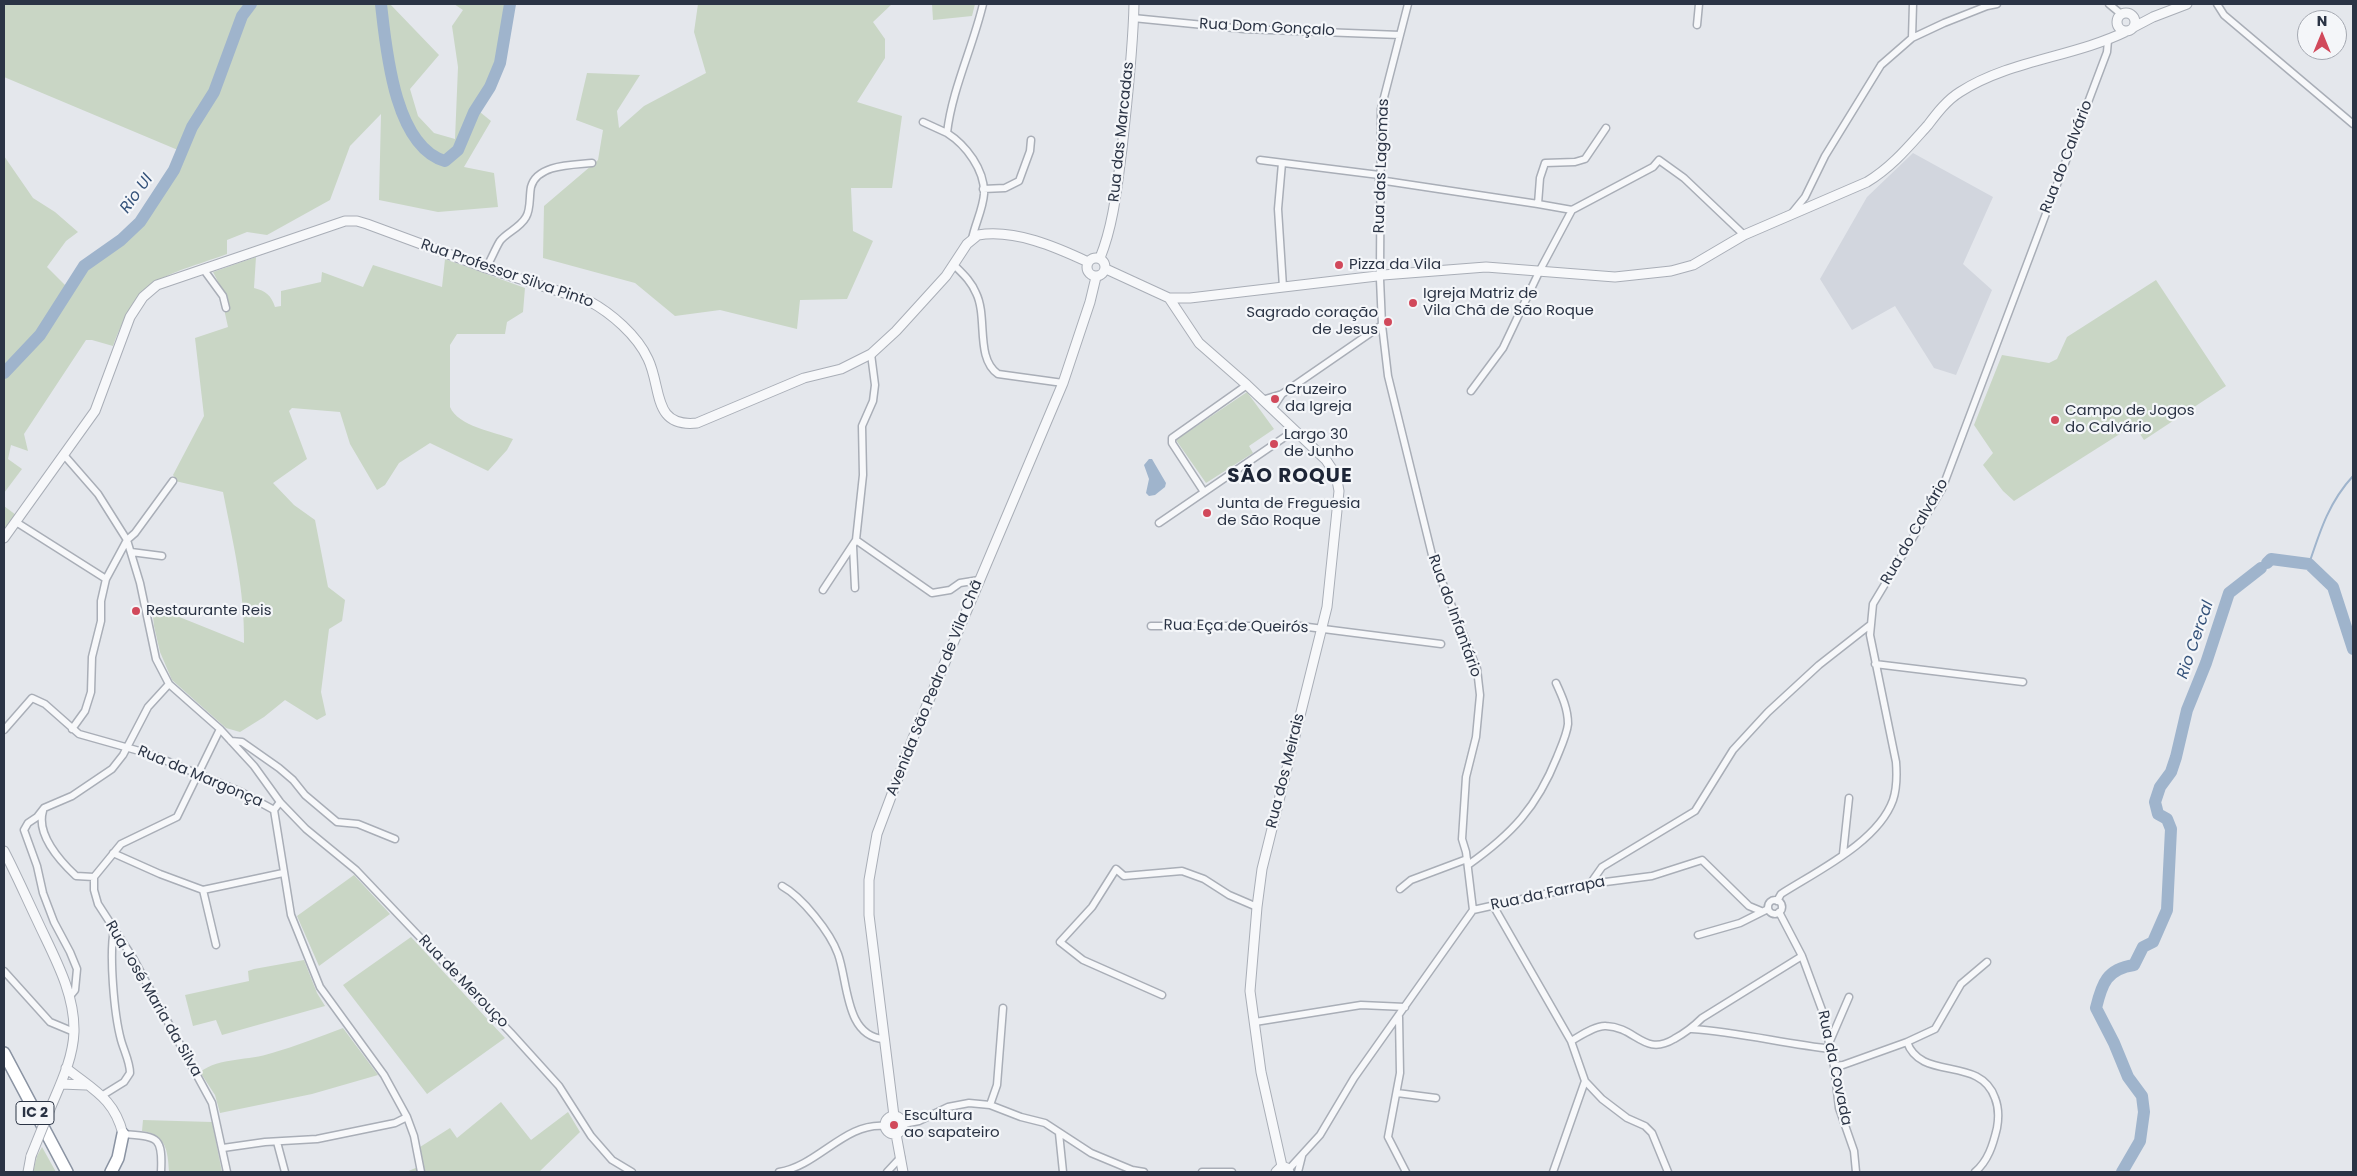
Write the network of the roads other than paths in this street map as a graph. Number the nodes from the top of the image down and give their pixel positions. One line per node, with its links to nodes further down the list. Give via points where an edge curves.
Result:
1 (983, 4): 23 (street, via 955,92)
2 (1134, 4): 13 (street, Rua das Marcadas)
3 (1408, 4): 17 (street, Rua das Lagomas)
4 (1699, 4): 15 (street)
5 (1914, 4): 18 (street)
6 (1997, 4): 18 (street)
7 (2109, 4): 10 (street)
8 (2187, 4): 12 (street)
9 (2217, 4): 21 (street, via 2224,16)
10 (2119, 9): 11 (street); 14 (street)
11 (2134, 16): 12 (street); 16 (street, via 2136,21)
12 (2153, 16): 16 (street)
13 (1133, 18): 17 (street, Rua Dom Gonçalo, via 1244,29); 35 (street, Rua das Marcadas, via 1116,195)
14 (2117, 24): 16 (street, via 2122,30); 19 (street)
15 (1697, 25)
16 (2131, 29): 19 (street)
17 (1400, 35): 28 (street, Rua das Lagomas, via 1381,109)
18 (1912, 38): 32 (street, via 1880,64 1825,156 1805,197)
19 (2108, 40): 32 (street, via 2001,72 1969,86 1946,103 1893,164 1880,174); 71 (street, Rua do Calvário, via 2107,52 1942,489 1873,604)
20 (923, 122): 23 (street)
21 (2353, 124)
22 (1606, 128): 30 (street, via 1585,159 1545,163)
23 (947, 134): 29 (street, via 967,149 978,169)
24 (1031, 140): 29 (street, via 1019,181 1005,188)
25 (1260, 160): 27 (street)
26 (592, 163): 38 (street, via 544,171 536,178 526,217 516,230 501,240)
27 (1282, 163): 28 (street); 44 (street, via 1278,208)
28 (1379, 177): 30 (street); 42 (street, Rua das Lagomas)
29 (983, 189): 34 (street)
30 (1538, 204): 31 (street)
31 (1572, 210): 33 (street, via 1653,167 1659,160 1684,178); 41 (street)
32 (1791, 214): 33 (street)
33 (1744, 235): 41 (street, via 1693,265 1671,272 1615,277)
34 (972, 239): 36 (street, via 984,234 1020,238); 37 (street, Rua Professor Silva Pinto)
35 (1100, 258): 36 (street, via 1092,258); 39 (street)
36 (1088, 262): 43 (street, via 1088,272)
37 (954, 265): 50 (street, Rua Professor Silva Pinto, via 896,331); 51 (street, via 968,278 977,294 982,311 986,357 992,369 998,374)
38 (486, 268): 40 (street, Rua Professor Silva Pinto, via 357,221 346,221); 50 (street, Rua Professor Silva Pinto, via 602,308 641,347 662,407 672,420 684,424 697,423 804,378 841,369)
39 (1106, 269): 43 (street); 45 (street)
40 (204, 270): 47 (street, via 223,296); 57 (street, Rua Professor Silva Pinto, via 156,285 143,297 130,317 95,412)
41 (1540, 270): 42 (street, via 1486,267); 53 (street, via 1503,348)
42 (1380, 276): 44 (street); 49 (street, Rua das Lagomas)
43 (1096, 277): 51 (street, Avenida São Pedro de Vila Chã)
44 (1283, 287): 46 (street)
45 (1169, 298): 46 (street); 48 (street)
46 (1190, 298): 48 (street)
47 (226, 308)
48 (1179, 312): 52 (street, via 1199,343)
49 (1382, 325): 54 (street); 93 (street, Rua do Infantário, via 1388,376 1433,559 1476,669 1480,695 1476,737 1466,777 1462,839)
50 (871, 354): 64 (street, via 875,385 873,401 862,426 862,476)
51 (1063, 384): 68 (street, Avenida São Pedro de Vila Chã)
52 (1247, 385): 55 (street); 59 (street, via 1172,438)
53 (1471, 391)
54 (1282, 394): 55 (street); 55 (street)
55 (1267, 404): 56 (street, Rua dos Meirais)
56 (1295, 430): 59 (street); 73 (street, Rua dos Meirais, via 1326,460 1336,475 1339,491)
57 (64, 455): 60 (street, Rua Professor Silva Pinto); 63 (street, via 98,494)
58 (172, 481): 63 (street, via 135,533)
59 (1204, 492): 61 (street)
60 (16, 522): 62 (street, Rua Professor Silva Pinto); 67 (street)
61 (1159, 523)
62 (4, 538)
63 (126, 540): 65 (street); 67 (street)
64 (854, 542): 68 (street, via 932,593); 69 (street); 70 (street)
65 (131, 552): 66 (street); 78 (street, via 156,659)
66 (162, 556)
67 (106, 579): 79 (street, via 92,657 91,692 85,711)
68 (979, 580): 121 (street, Avenida São Pedro de Vila Chã, via 877,834 869,880 869,915)
69 (855, 588)
70 (824, 590)
71 (1870, 625): 75 (street, Rua do Calvário); 96 (street, via 1818,665 1762,718 1733,750 1695,811 1602,868)
72 (1151, 626): 73 (street, Rua Eça de Queirós, via 1300,626)
73 (1322, 630): 74 (street, Rua Eça de Queirós); 102 (street, Rua dos Meirais, via 1262,869)
74 (1442, 644)
75 (1875, 664): 76 (street); 92 (street, Rua do Calvário, via 1892,737 1897,783 1882,822)
76 (2023, 682)
77 (1556, 683): 93 (street, via 1568,725 1547,781 1523,819)
78 (169, 684): 80 (street, Rua de Merouço); 83 (street, via 148,707)
79 (72, 729): 81 (street, Rua da Margonça, via 45,704 32,698); 83 (street, Rua da Margonça, via 79,734)
80 (220, 729): 82 (street, Rua de Merouço); 84 (street)
81 (4, 730)
82 (231, 740): 86 (street, Rua de Merouço); 89 (street, via 242,742 279,768 305,796 337,822 358,824)
83 (126, 747): 84 (street, Rua da Margonça); 87 (street, via 112,769 72,796)
84 (199, 774): 88 (street, Rua da Margonça); 91 (street, via 177,817 121,844)
85 (1849, 798): 92 (street)
86 (280, 802): 88 (street); 158 (street, Rua de Merouço, via 306,829 356,870 398,914 559,1086 591,1136 612,1160)
87 (44, 808): 95 (street, via 40,821 63,864 76,876); 113 (street, via 24,830 54,922 77,969 75,990)
88 (274, 810): 94 (street)
89 (395, 839)
90 (4, 851): 113 (street)
91 (113, 853): 95 (street); 99 (street)
92 (1843, 854): 100 (street, Rua do Calvário, via 1782,894)
93 (1468, 862): 98 (street, via 1411,880); 103 (street, Rua do Infantário)
94 (283, 873): 99 (street); 138 (street, via 291,915 320,987 384,1075)
95 (94, 876): 106 (street, Rua José Maria da Silva, via 98,904)
96 (1590, 884): 101 (street, Rua da Farrapa); 104 (street, Rua da Farrapa, via 1652,876 1702,860 1749,906)
97 (782, 886): 121 (street, via 808,907 838,952 852,1014 874,1038)
98 (1400, 889)
99 (203, 890): 108 (street)
100 (1777, 901): 104 (street, via 1770,902); 105 (street, via 1781,906)
101 (1494, 906): 103 (street, Rua da Farrapa); 122 (street)
102 (1257, 907): 112 (street, via 1182,871 1124,876 1116,869 1092,907 1060,942 1083,960); 118 (street, Rua dos Meirais, via 1250,991)
103 (1473, 910): 115 (street, Rua da Farrapa)
104 (1765, 910): 105 (street, via 1773,914); 107 (street, via 1740,923)
105 (1779, 912): 109 (street, Rua da Covada)
106 (114, 929): 134 (street, via 116,1011 130,1074 124,1082); 145 (street, Rua José Maria da Silva, via 212,1103)
107 (1698, 935)
108 (216, 944)
109 (1802, 956): 119 (street, via 1702,1018); 123 (street, Rua da Covada)
110 (1987, 962): 124 (street, via 1961,984 1934,1029)
111 (4, 972): 120 (street, via 50,1022)
112 (1162, 995)
113 (70, 996): 120 (street)
114 (1849, 997): 123 (street)
115 (1405, 1007): 117 (street, Rua da Farrapa); 118 (street, via 1361,1005)
116 (1003, 1008): 136 (street, via 997,1085)
117 (1399, 1016): 133 (street); 146 (street, Rua da Farrapa, via 1354,1078 1320,1135)
118 (1256, 1022): 148 (street, Rua dos Meirais, via 1261,1072)
119 (1692, 1029): 122 (street, via 1662,1046 1654,1046 1618,1027 1604,1025); 125 (street)
120 (74, 1032): 129 (street)
121 (884, 1038): 137 (street, Avenida São Pedro de Vila Chã)
122 (1571, 1041): 130 (street)
123 (1830, 1041): 125 (street, Rua da Covada)
124 (1907, 1042): 128 (street); 171 (street, via 1910,1051 1922,1060 1934,1066 1976,1075 1988,1083 1999,1108 1998,1125 1988,1157)
125 (1832, 1049): 128 (street, Rua da Covada)
126 (4, 1053): 151 (highway, IC 2)
127 (4, 1064): 150 (highway, IC 2)
128 (1834, 1066): 170 (street, Rua da Covada, via 1839,1108 1854,1151)
129 (66, 1068): 131 (street); 132 (street)
130 (1585, 1081): 168 (street); 169 (street, via 1602,1099 1652,1133)
131 (61, 1084): 132 (street); 149 (street, bridge, via 31,1156)
132 (86, 1085): 134 (street)
133 (1397, 1093): 135 (street); 167 (street, via 1388,1137)
134 (102, 1095): 141 (street, via 116,1114)
135 (1436, 1098)
136 (990, 1105): 139 (street, via 969,1102); 143 (street, via 1045,1123)
137 (894, 1116): 139 (street); 140 (street)
138 (407, 1117): 144 (street, via 396,1123 317,1139); 157 (street)
139 (903, 1124): 142 (street)
140 (885, 1126): 142 (street, via 890,1133); 159 (street, via 873,1124 860,1128 811,1159)
141 (123, 1134): 152 (highway); 153 (highway); 154 (street, via 147,1136 159,1142 162,1149)
142 (896, 1134): 147 (street)
143 (1058, 1134): 162 (street); 163 (street, via 1091,1153)
144 (277, 1142): 145 (street); 156 (street)
145 (223, 1148): 155 (street, Rua José Maria da Silva)
146 (1302, 1156): 148 (street, Rua da Farrapa); 166 (street)
147 (901, 1157): 160 (street); 161 (street)
148 (1284, 1170)
149 (28, 1172)
150 (61, 1172)
151 (67, 1172)
152 (111, 1172)
153 (122, 1172)
154 (161, 1172)
155 (227, 1172)
156 (285, 1172)
157 (421, 1172)
158 (632, 1172)
159 (779, 1172)
160 (887, 1172)
161 (903, 1172)
162 (1063, 1172)
163 (1144, 1172)
164 (1202, 1172): 165 (street)
165 (1232, 1172)
166 (1298, 1172)
167 (1406, 1172)
168 (1553, 1172)
169 (1668, 1172)
170 (1856, 1172)
171 (1975, 1172)

